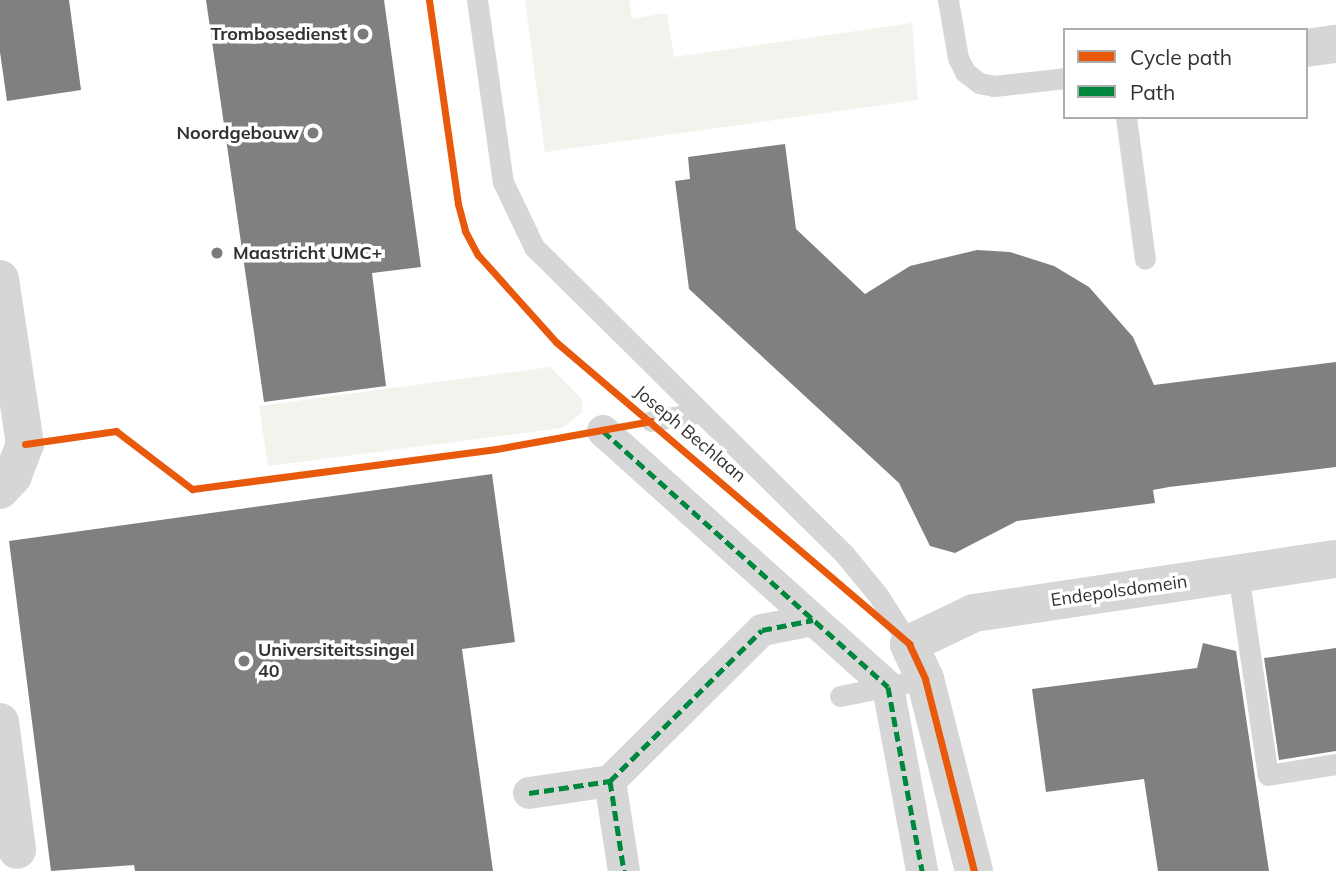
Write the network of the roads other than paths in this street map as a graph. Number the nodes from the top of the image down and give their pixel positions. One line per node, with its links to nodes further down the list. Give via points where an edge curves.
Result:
1 (477, 0): 9 (lane, Joseph Bechlaan, via 503,182 517,216 534,247)
2 (948, 0): 5 (lane, via 958,58 979,83 994,86)
3 (1336, 44): 4 (street)
4 (1308, 48)
5 (1063, 78)
6 (1126, 119): 7 (lane)
7 (1145, 259)
8 (0, 279): 12 (street, via 25,444 13,476)
9 (697, 413): 10 (lane); 16 (lane, Joseph Bechlaan, via 845,555)
10 (651, 421)
11 (603, 431): 15 (street)
12 (0, 490)
13 (1336, 559): 14 (street, Endepolsdomein)
14 (1238, 573): 16 (street, Endepolsdomein, via 974,612); 21 (lane, via 1268,775)
15 (813, 620): 18 (street); 22 (street, via 762,629)
16 (909, 644): 17 (street, Joseph Bechlaan)
17 (925, 679): 18 (lane); 27 (street, Joseph Bechlaan)
18 (888, 687): 19 (lane); 26 (street)
19 (840, 696)
20 (2, 739): 24 (street)
21 (1336, 765)
22 (610, 781): 23 (street); 25 (street)
23 (529, 793)
24 (17, 850)
25 (624, 871)
26 (922, 871)
27 (974, 871)

